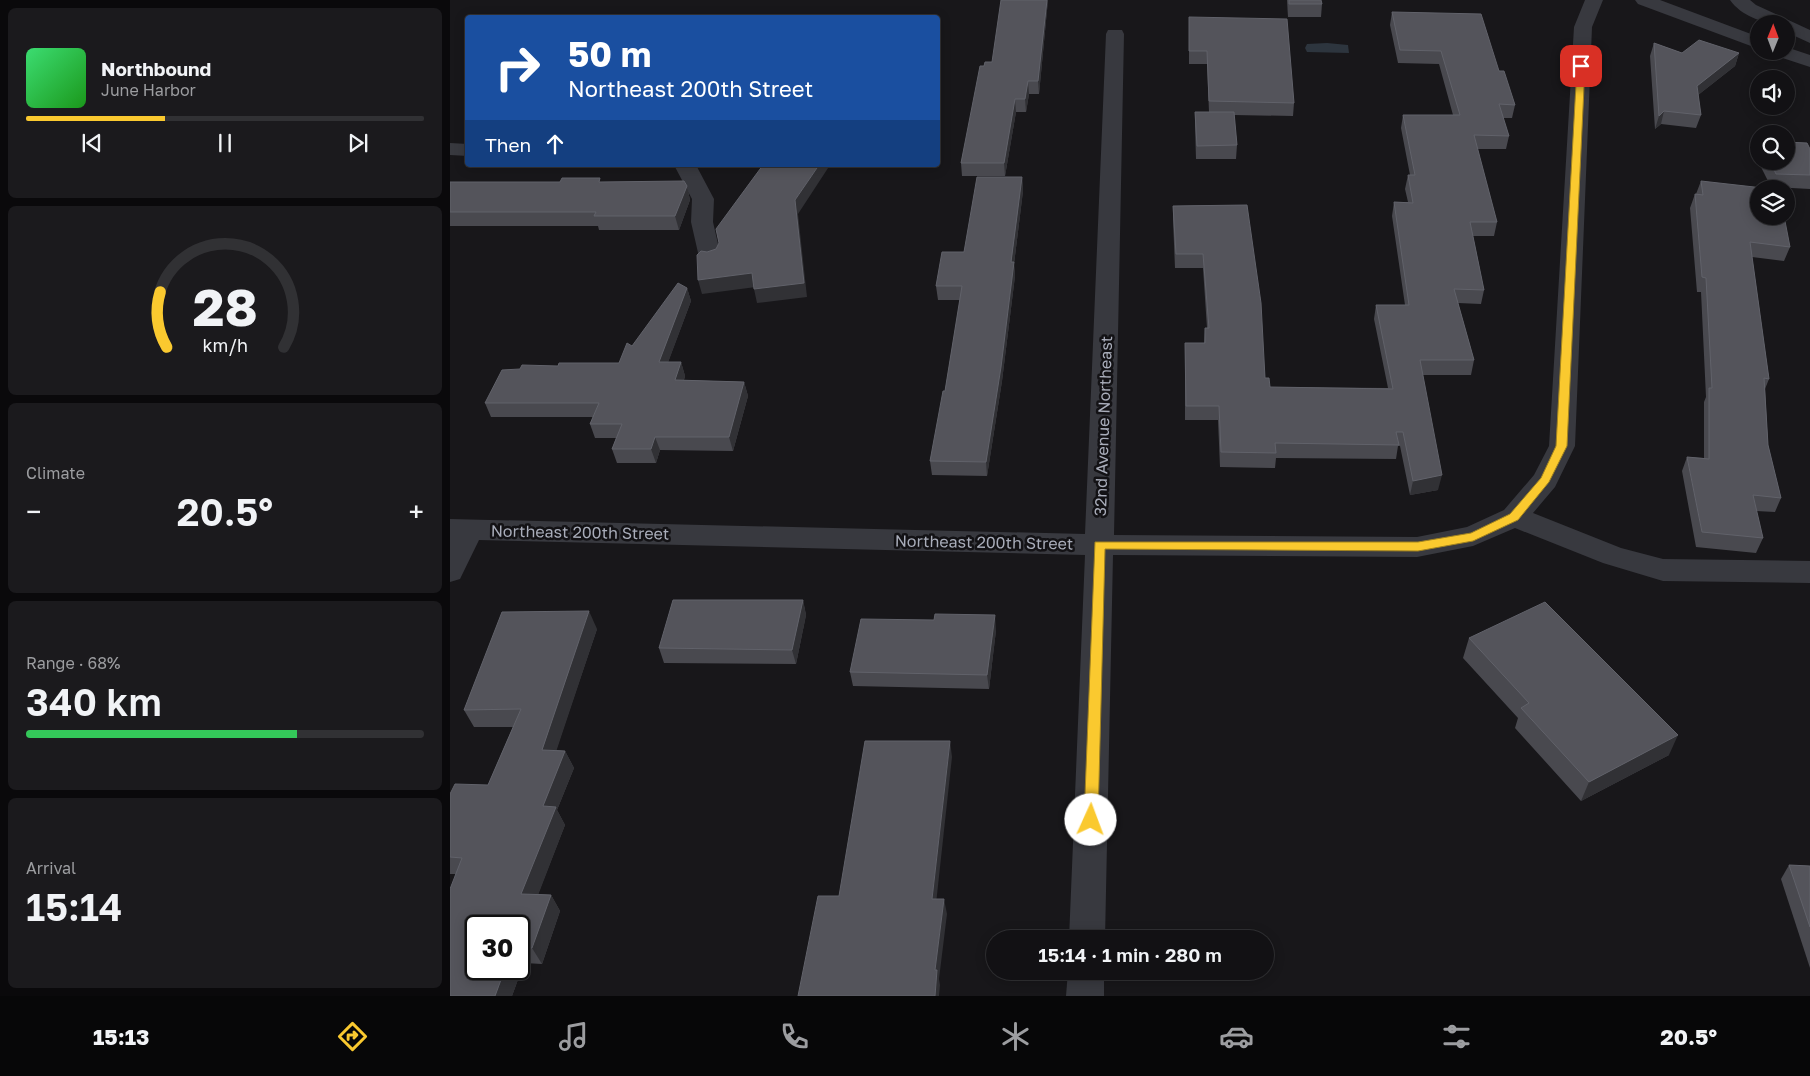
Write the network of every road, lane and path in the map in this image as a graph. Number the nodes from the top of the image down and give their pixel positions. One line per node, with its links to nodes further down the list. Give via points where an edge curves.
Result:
1 (1594, 0): 15 (street, via 1583,27 1562,446 1545,480)
2 (1644, 0): 8 (street)
3 (1739, 0): 4 (street)
4 (1763, 15)
5 (1795, 30): 7 (street)
6 (1115, 34): 17 (street, 32nd Avenue Northeast)
7 (1810, 37)
8 (1750, 40)
9 (1795, 56): 10 (street)
10 (1810, 61)
11 (450, 150): 12 (street)
12 (465, 150)
13 (686, 167): 14 (street, via 703,199 702,222)
14 (710, 256)
15 (1514, 517): 17 (street, Northeast 200th Street, via 1473,536 1418,547); 19 (street, via 1613,556 1664,570)
16 (459, 529): 17 (street, Northeast 200th Street); 18 (street)
17 (1099, 545): 20 (street, 32nd Avenue Northeast)
18 (450, 571)
19 (1810, 572)
20 (1087, 930)
21 (1086, 980): 22 (street)
22 (1085, 996)

